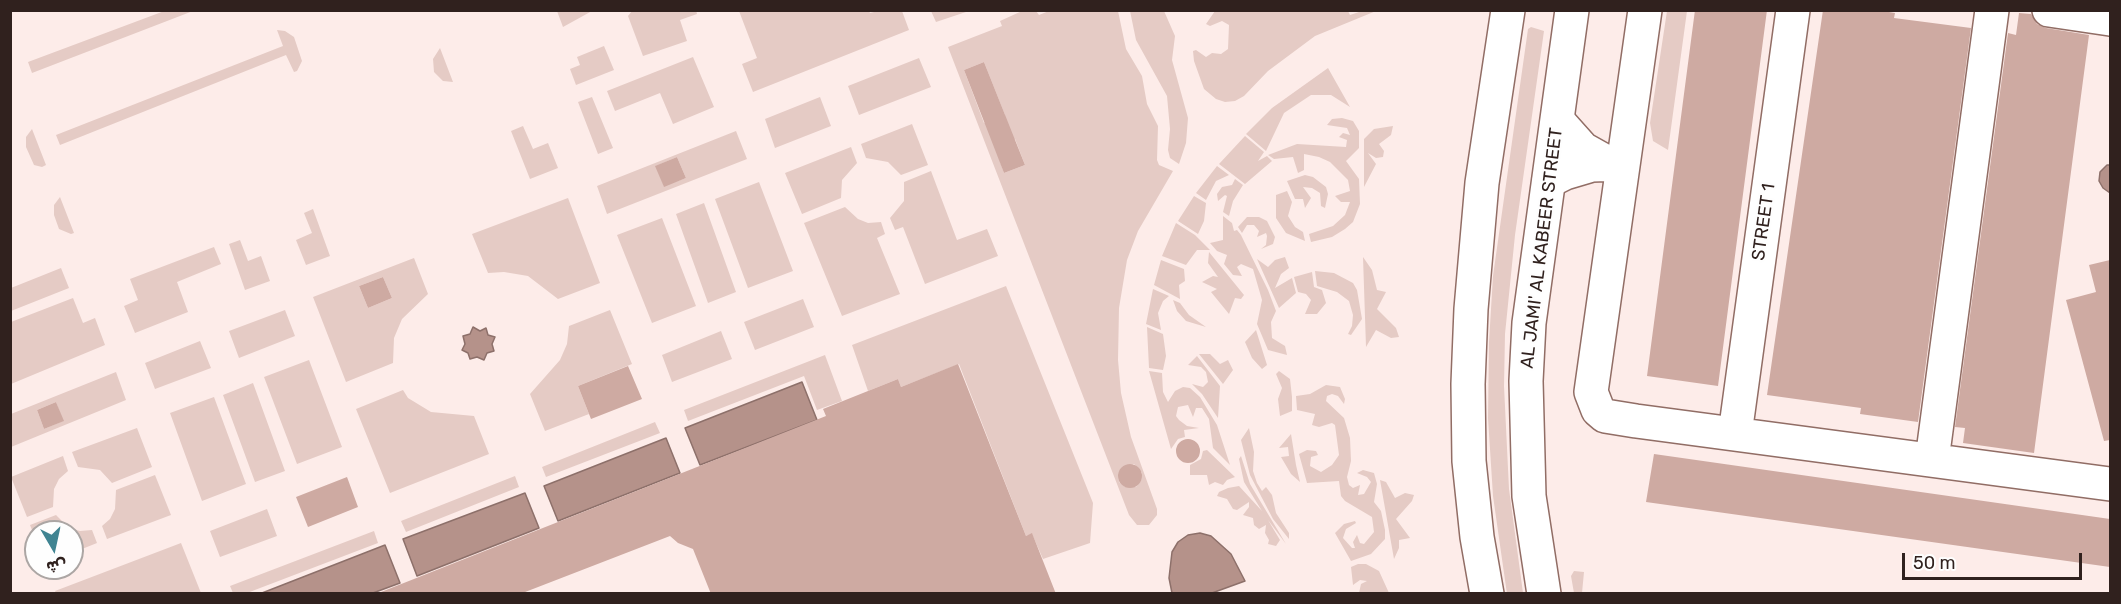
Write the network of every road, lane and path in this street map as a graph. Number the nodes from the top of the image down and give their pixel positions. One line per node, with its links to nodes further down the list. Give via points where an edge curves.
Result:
1 (1508, 10): 14 (street, via 1482,183 1467,384 1469,461)
2 (1572, 10): 8 (street, AL JAMI' AL KABEER STREET)
3 (1645, 10): 9 (street)
4 (1793, 10): 11 (street, STREET 1)
5 (1992, 10): 12 (street)
6 (2049, 10): 7 (street)
7 (2110, 19)
8 (1558, 121): 9 (street, via 1583,149); 10 (street, AL JAMI' AL KABEER STREET)
9 (1615, 164): 10 (street, via 1574,170); 11 (street, via 1593,403 1605,416)
10 (1549, 181): 15 (street, AL JAMI' AL KABEER STREET, via 1529,323 1526,381 1529,496)
11 (1734, 434): 12 (street)
12 (1932, 460): 13 (street)
13 (2110, 484)
14 (1486, 594)
15 (1544, 594)

